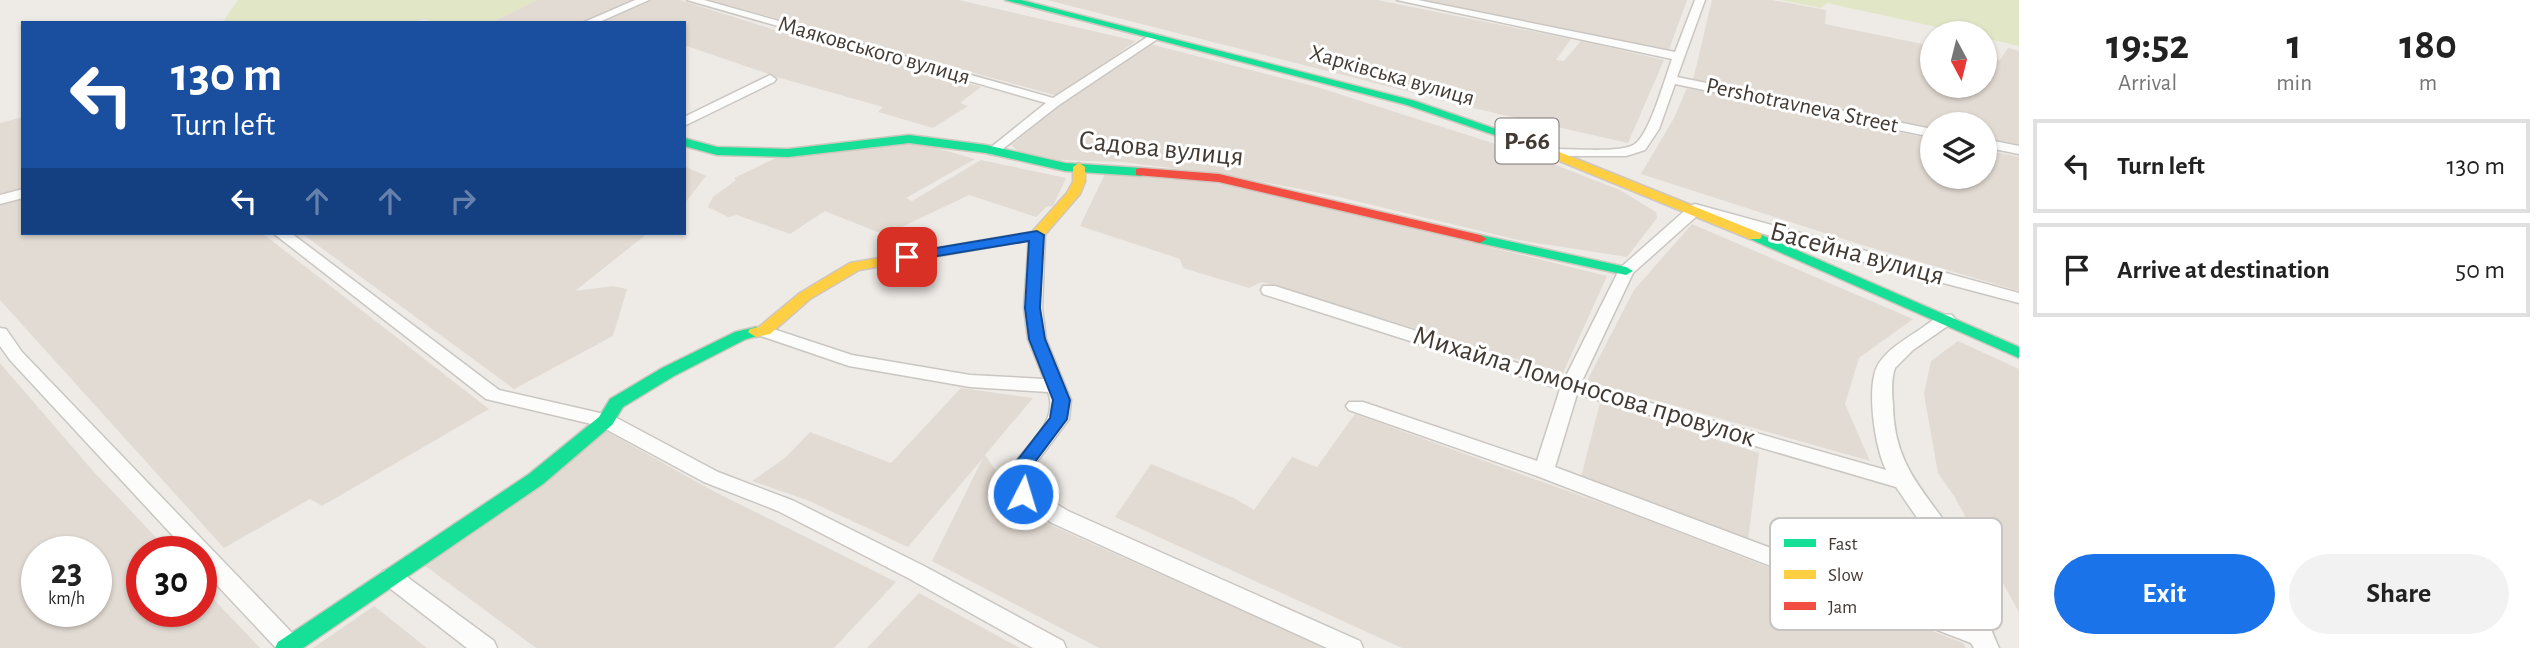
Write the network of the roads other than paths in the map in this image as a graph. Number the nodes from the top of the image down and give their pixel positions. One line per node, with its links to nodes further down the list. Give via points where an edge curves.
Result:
1 (644, 0): 6 (street)
2 (692, 0): 11 (street, Маяковського вулиця)
3 (1010, 0): 7 (street, Харківська вулиця / Р-66)
4 (1402, 0): 8 (street, Pershotravneva Street)
5 (1700, 0): 8 (street)
6 (592, 21)
7 (1156, 36): 11 (street); 18 (street, Харківська вулиця / Р-66, via 1411,103)
8 (1681, 57): 10 (street)
9 (770, 79): 12 (street)
10 (1672, 80): 13 (street, Pershotravneva Street); 18 (street, via 1640,147 1626,152)
11 (1055, 102): 17 (street)
12 (686, 121)
13 (1920, 131)
14 (686, 143): 17 (street, Садова вулиця, via 717,151 788,153 909,139)
15 (1997, 146): 16 (street)
16 (2019, 150)
17 (995, 151): 19 (street, Садова вулиця)
18 (1558, 153): 22 (street, Харківська вулиця / Р-66)
19 (1079, 167): 24 (street, via 1073,194); 25 (street, Садова вулиця, via 1219,178)
20 (21, 194): 21 (street)
21 (0, 200)
22 (1695, 209): 25 (street); 27 (street, Басейна вулиця); 28 (street, Харківська вулиця / Р-66)
23 (284, 235): 35 (street, via 494,396)
24 (1037, 235): 29 (street, via 855,266 805,296); 32 (street, via 1033,308 1037,339)
25 (1626, 271): 33 (street)
26 (1269, 289): 33 (street, Михайла Ломоносова провулок)
27 (2019, 298)
28 (1946, 319): 31 (street, Харківська вулиця / Р-66); 37 (street, via 1886,368 1883,434)
29 (764, 331): 32 (street, via 849,359 970,381); 35 (street, via 741,335 668,372 616,403)
30 (0, 333): 39 (street, via 16,356)
31 (2019, 353)
32 (1054, 386): 48 (street, via 1061,400 1059,419 1020,470 1023,494 1060,517)
33 (1570, 386): 36 (street); 37 (street, Михайла Ломоносова провулок)
34 (1356, 406): 36 (street)
35 (606, 422): 42 (street, via 536,479); 47 (street, via 711,477 798,512)
36 (1544, 471): 40 (street)
37 (1901, 481): 38 (street)
38 (1928, 518)
39 (186, 536)
40 (1770, 559)
41 (217, 570): 45 (street)
42 (391, 577): 45 (street); 46 (street)
43 (1953, 630): 44 (street)
44 (1984, 642)
45 (287, 647)
46 (485, 648)
47 (1054, 648)
48 (1351, 648)

